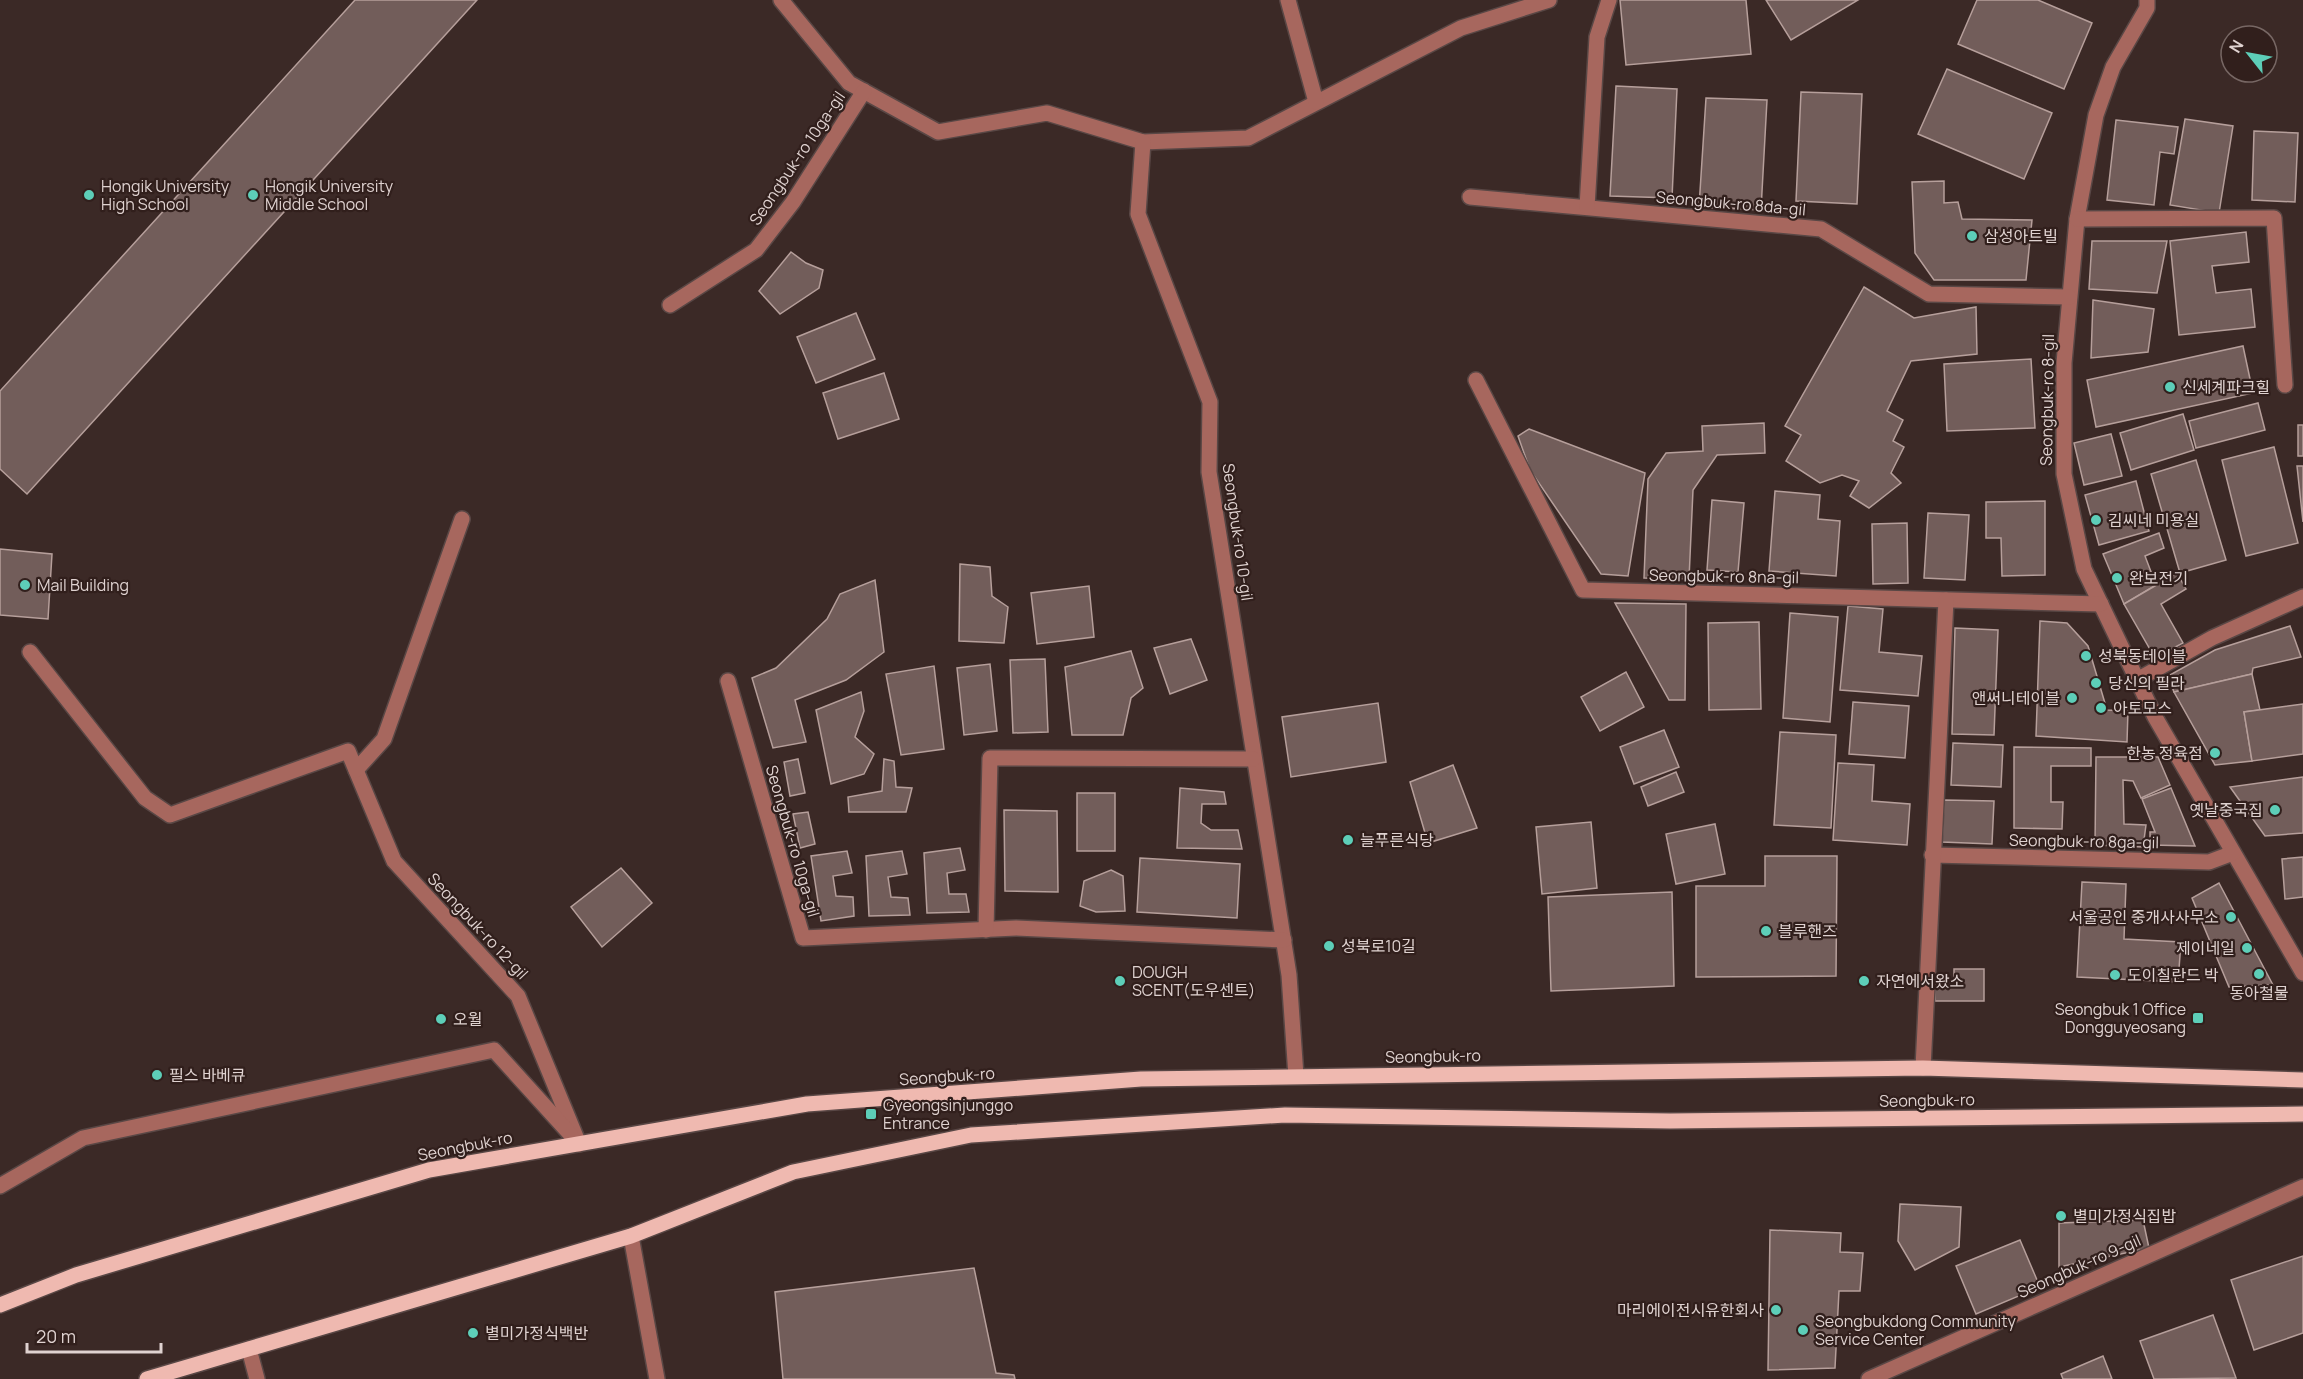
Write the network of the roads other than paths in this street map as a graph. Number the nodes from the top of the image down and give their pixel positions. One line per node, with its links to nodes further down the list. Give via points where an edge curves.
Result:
1 (781, 0): 6 (street, via 849,83)
2 (1287, 0): 7 (street)
3 (1549, 0): 7 (street, via 1461,28)
4 (1609, 0): 10 (street, via 1597,37)
5 (2147, 0): 11 (street, Seongbuk-ro 8-gil, via 2147,8 2113,67 2096,115)
6 (864, 91): 8 (street, via 938,132 1047,113); 13 (street, Seongbuk-ro 10ga-gil, via 793,202 756,250)
7 (1316, 102): 8 (street, via 1248,138)
8 (1143, 142): 23 (street, Seongbuk-ro 10-gil, via 1138,214 1210,402 1209,472)
9 (1470, 197): 10 (street, Seongbuk-ro 8da-gil)
10 (1587, 207): 12 (street, Seongbuk-ro 8da-gil, via 1821,229 1929,294)
11 (2077, 219): 12 (street, Seongbuk-ro 8-gil); 15 (street, via 2274,218)
12 (2069, 297): 19 (street, Seongbuk-ro 8-gil, via 2064,363 2064,474 2084,569)
13 (670, 305)
14 (1476, 380): 18 (street, Seongbuk-ro 8na-gil, via 1583,590)
15 (2285, 385)
16 (462, 519): 24 (street, via 384,739)
17 (2303, 597): 21 (street, via 2212,638)
18 (1946, 600): 19 (street, Seongbuk-ro 8na-gil); 26 (street, Seongbuk-ro)
19 (2101, 604): 21 (street, Seongbuk-ro 8-gil)
20 (30, 652): 24 (street, Seongbuk-ro 12-gil, via 145,798 170,815 348,752)
21 (2137, 680): 25 (street, Seongbuk-ro 8-gil)
22 (728, 681): 27 (street, Seongbuk-ro 10ga-gil, via 803,938)
23 (1253, 759): 27 (street, via 990,758); 28 (street, Seongbuk-ro 10-gil)
24 (356, 770): 34 (street, Seongbuk-ro 12-gil, via 394,861 518,996)
25 (2233, 853): 26 (street, Seongbuk-ro 8ga-gil, via 2210,862); 29 (street, Seongbuk-ro 8-gil)
26 (1932, 855): 30 (street, Seongbuk-ro)
27 (986, 930): 28 (street, Seongbuk-ro 10ga-gil, via 1016,928)
28 (1284, 940): 31 (street, Seongbuk-ro 10-gil)
29 (2303, 973)
30 (1923, 1068): 31 (main road, Seongbuk-ro); 32 (main road, Seongbuk-ro)
31 (1296, 1076): 34 (main road, Seongbuk-ro, via 1141,1079 807,1104)
32 (2303, 1080)
33 (2303, 1114): 37 (main road, Seongbuk-ro, via 1670,1121 1285,1115 971,1135 793,1172)
34 (579, 1144): 35 (street, via 494,1050 83,1138); 38 (main road, Seongbuk-ro, via 429,1170 76,1275)
35 (0, 1186)
36 (2303, 1186): 43 (street, Seongbuk-ro 9-gil)
37 (632, 1236): 39 (main road, Seongbuk-ro); 42 (street)
38 (0, 1305)
39 (249, 1349): 40 (main road, Seongbuk-ro); 41 (street)
40 (147, 1379)
41 (257, 1379)
42 (657, 1379)
43 (1869, 1379)

